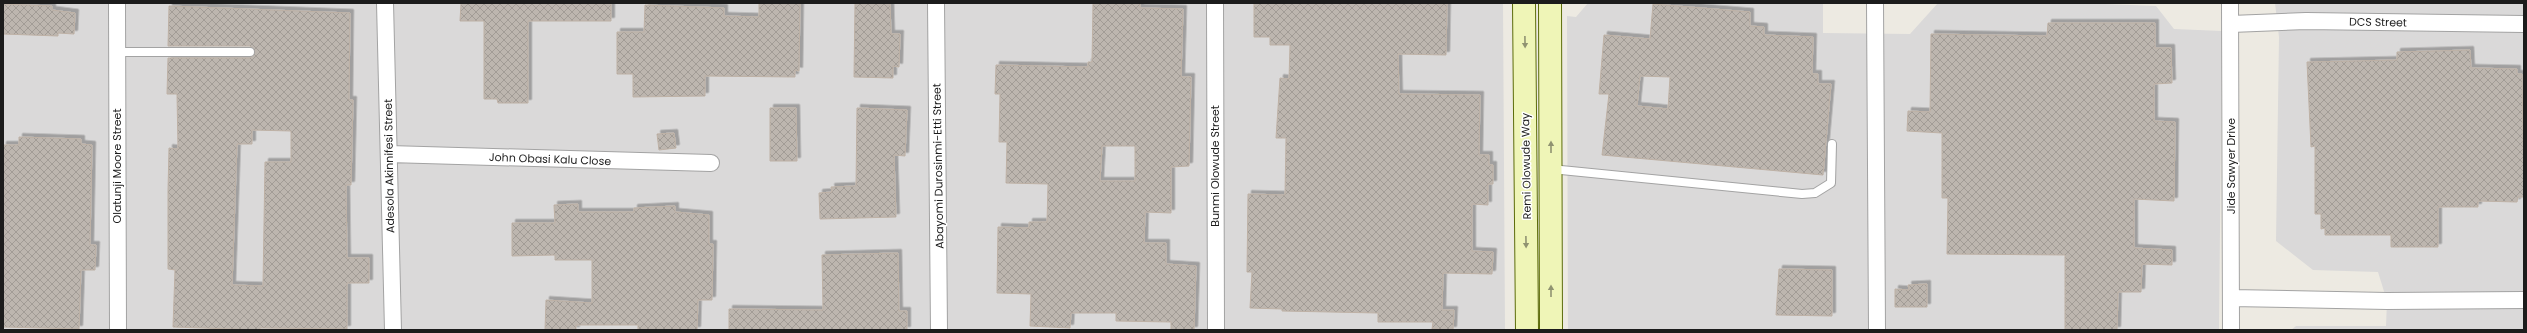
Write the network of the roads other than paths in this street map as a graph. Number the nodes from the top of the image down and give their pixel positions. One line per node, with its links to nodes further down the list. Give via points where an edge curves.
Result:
1 (117, 3): 11 (street, Olatunji Moore Street)
2 (385, 3): 14 (street, Adesola Akinnifesi Street)
3 (936, 3): 21 (street, Abayomi Durosinmi-Etti Street)
4 (1215, 3): 22 (street, Bunmi Olowude Street)
5 (1524, 3): 23 (main road, Remi Olowude Way, one-way to 23)
6 (1550, 3): 16 (main road, one-way to 6)
7 (1876, 3): 25 (street)
8 (2230, 3): 9 (street, Jide Sawyer Drive)
9 (2231, 24): 10 (street, DCS Street, via 2306,21); 17 (street, Jide Sawyer Drive)
10 (2524, 24)
11 (117, 52): 12 (lane); 19 (street, Olatunji Moore Street)
12 (250, 52)
13 (1832, 144): 16 (lane, via 1831,183 1815,193 1802,194)
14 (389, 154): 15 (street, John Obasi Kalu Close); 20 (street, Adesola Akinnifesi Street)
15 (711, 163)
16 (1551, 169): 24 (main road, one-way to 16)
17 (2231, 298): 18 (street); 26 (street, Jide Sawyer Drive)
18 (2524, 300)
19 (118, 330)
20 (393, 330)
21 (939, 330)
22 (1216, 330)
23 (1527, 330)
24 (1552, 330)
25 (1877, 330)
26 (2232, 330)

